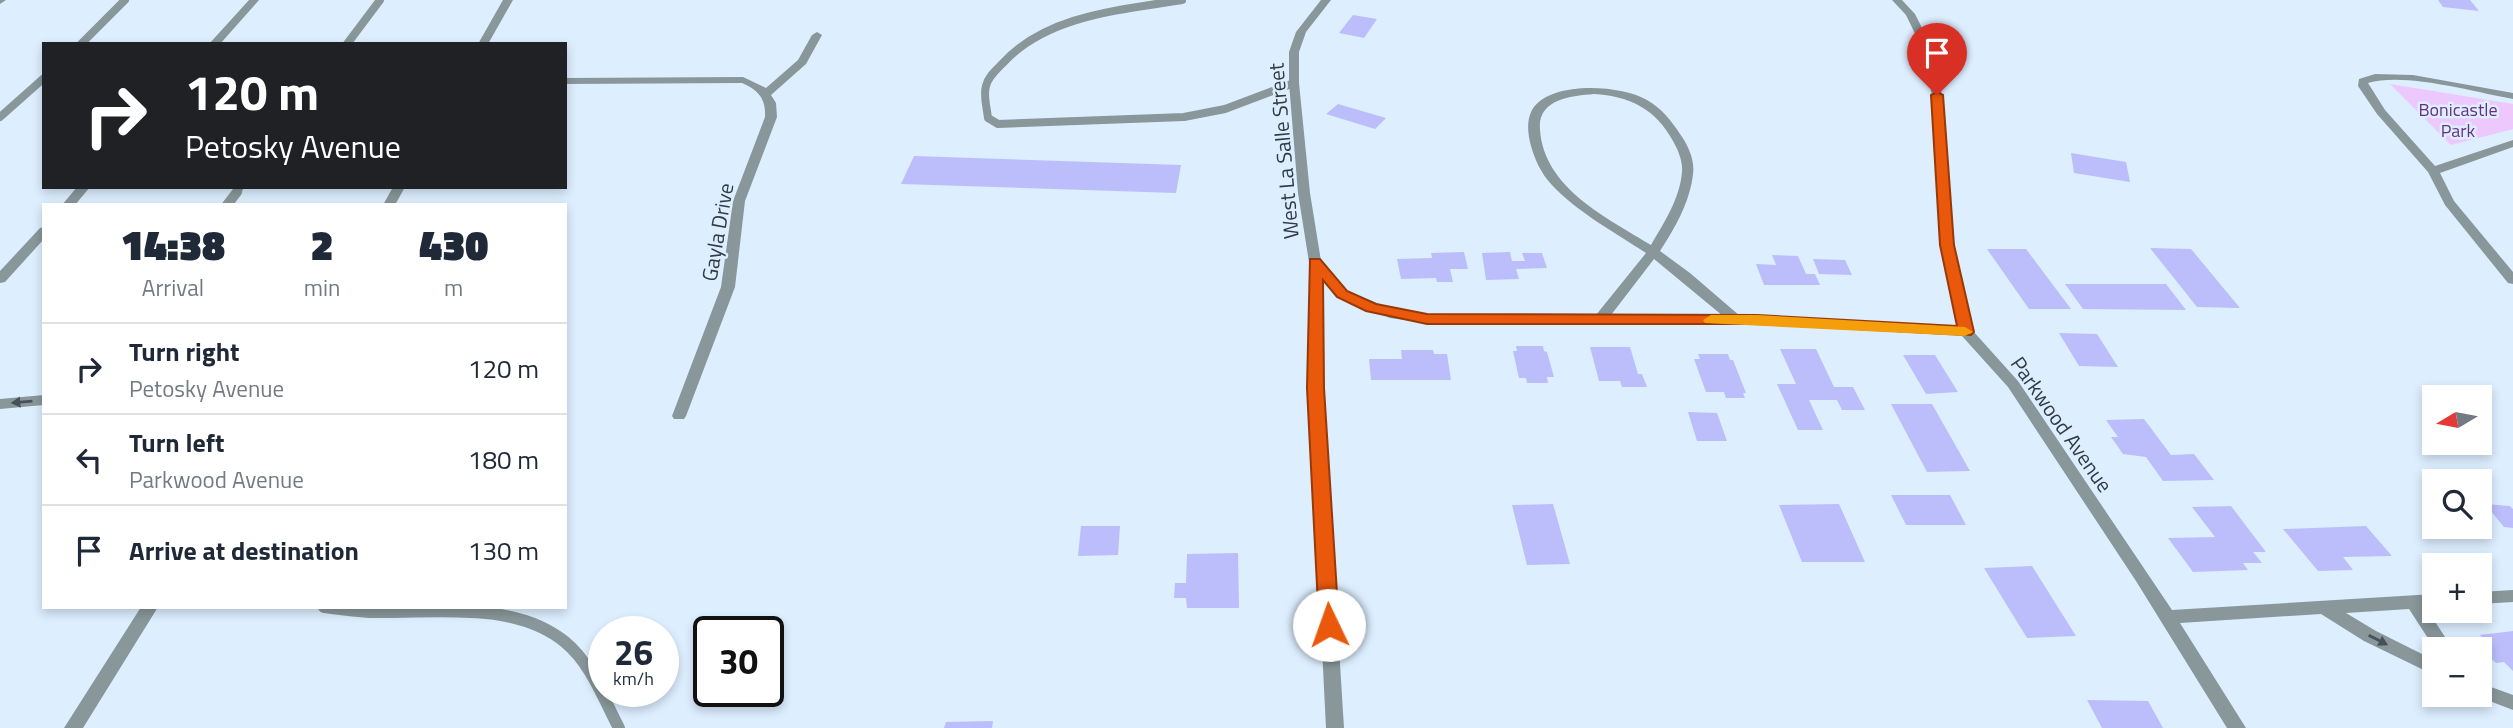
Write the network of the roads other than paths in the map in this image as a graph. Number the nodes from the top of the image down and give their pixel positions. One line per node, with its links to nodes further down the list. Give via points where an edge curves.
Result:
1 (125, 0): 9 (lane)
2 (254, 0): 10 (street)
3 (380, 0): 11 (lane)
4 (508, 0): 12 (street)
5 (1182, 0): 15 (lane, via 1070,24 1039,36 1004,58 986,83 988,118 998,124 1184,117 1225,109)
6 (1326, 0): 15 (street, West La Salle Street, via 1301,32 1294,52)
7 (1897, 0): 30 (street, Parkwood Avenue, via 1910,14 1926,46 1937,95 1947,245)
8 (817, 35): 16 (street, via 802,62)
9 (83, 42)
10 (216, 42)
11 (348, 42)
12 (484, 42)
13 (42, 80): 18 (lane)
14 (567, 82): 16 (street, via 727,79 755,84)
15 (1294, 83): 25 (street, West La Salle Street)
16 (766, 94): 33 (street, Gayla Drive, via 772,104 771,117 739,201 728,287)
17 (2513, 96): 20 (street, via 2398,77 2374,76 2363,81 2381,112)
18 (0, 117)
19 (2513, 144): 20 (street)
20 (2432, 172): 27 (street, via 2449,202)
21 (81, 189): 22 (street)
22 (70, 203)
23 (42, 233): 26 (street)
24 (1652, 252): 24 (street, via 1561,188 1547,170 1533,129 1542,105 1585,91 1621,94 1642,100 1668,121 1688,169 1684,192); 28 (street, via 1633,283); 29 (street)
25 (1315, 262): 28 (street, via 1342,294 1395,314 1427,319); 48 (street, West La Salle Street, via 1315,388)
26 (0, 279)
27 (2513, 280)
28 (1600, 319): 29 (street)
29 (1737, 320): 30 (street)
30 (1966, 332): 41 (street, Parkwood Avenue, via 2013,384)
31 (42, 400): 32 (street, one-way to 32)
32 (0, 404)
33 (679, 416)
34 (2513, 596): 35 (street)
35 (2492, 597)
36 (2413, 602): 37 (street); 38 (street); 42 (street)
37 (2422, 602)
38 (2324, 608): 41 (street); 43 (street, one-way to 43)
39 (149, 609): 46 (street)
40 (344, 609): 47 (lane, via 484,615 528,622 566,643)
41 (2166, 617): 49 (street, Parkwood Avenue)
42 (2436, 637)
43 (2422, 662)
44 (2492, 694): 45 (street)
45 (2513, 703)
46 (73, 728)
47 (620, 728)
48 (1335, 728)
49 (2237, 728)

